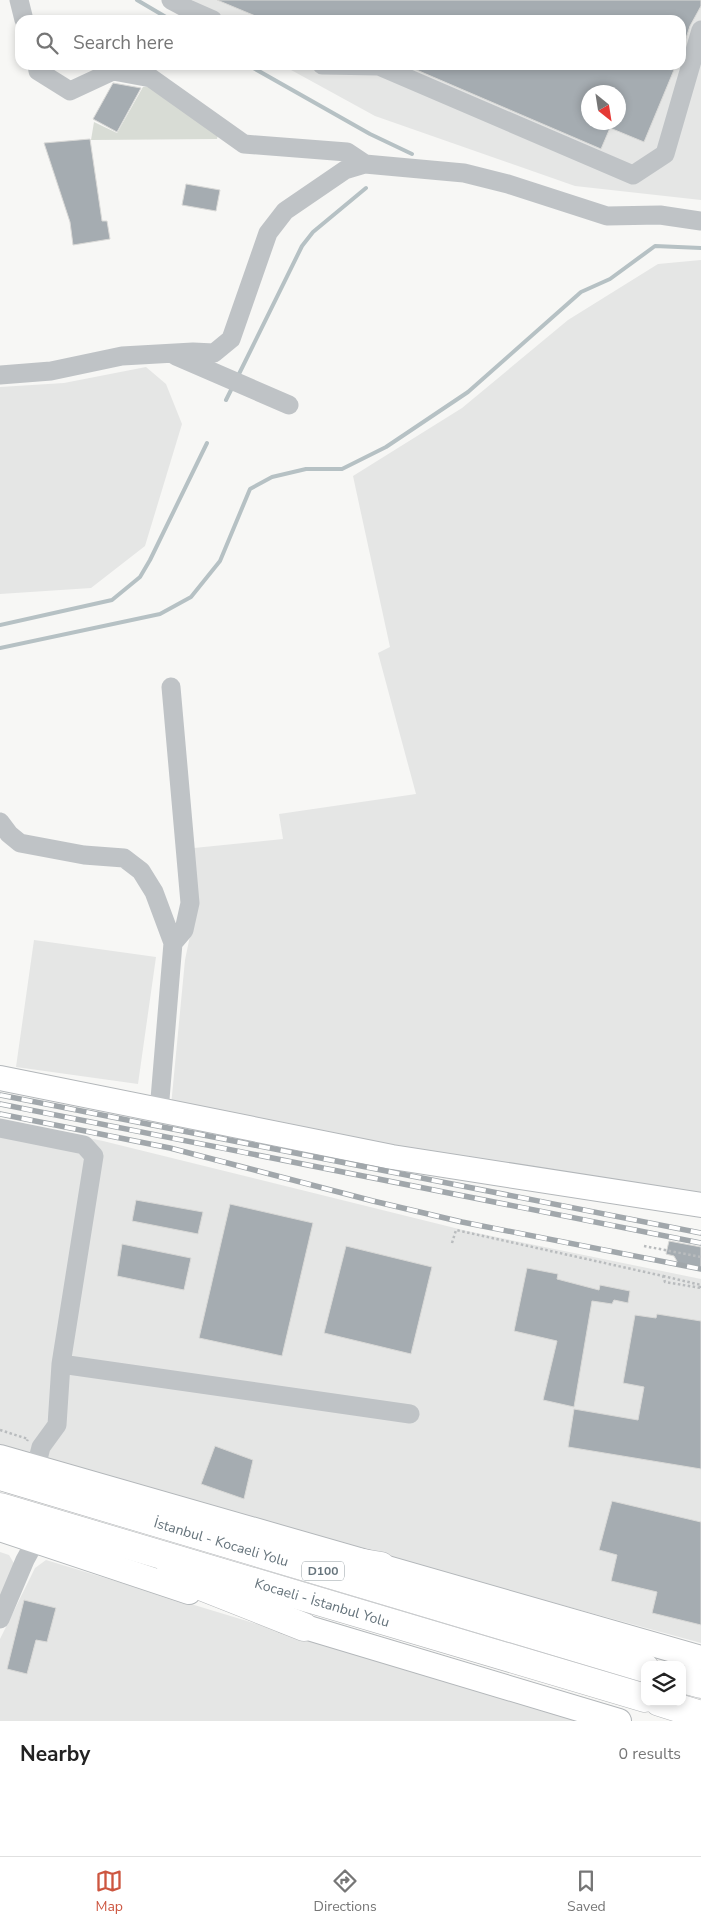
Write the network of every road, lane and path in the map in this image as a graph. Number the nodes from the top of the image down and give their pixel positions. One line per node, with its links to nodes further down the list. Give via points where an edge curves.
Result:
1 (19, 0): 3 (street)
2 (171, 0): 4 (street)
3 (23, 15)
4 (202, 15)
5 (701, 30): 7 (street, via 664,154 633,175)
6 (38, 70): 8 (street, via 70,90 113,71 151,78 244,144 347,152)
7 (388, 70)
8 (365, 164): 9 (street, via 464,173 607,216 660,215); 10 (street, via 345,170 285,210 268,233 231,339 214,352)
9 (701, 221)
10 (172, 354): 11 (street, via 122,356 51,371); 12 (street)
11 (0, 375)
12 (289, 405)
13 (172, 687): 15 (street, via 190,902 184,930)
14 (0, 822): 15 (street, via 20,843 84,855 124,858 141,871 154,892)
15 (173, 943): 17 (street)
16 (0, 1078): 17 (main road)
17 (159, 1111): 19 (main road, via 392,1157)
18 (0, 1128): 25 (street, via 84,1145 94,1156)
19 (701, 1205)
20 (452, 1242): 23 (path, via 456,1230)
21 (644, 1246): 22 (path)
22 (701, 1257)
23 (663, 1276): 24 (path); 24 (path, via 665,1282)
24 (701, 1286)
25 (62, 1364): 26 (street); 30 (street, via 57,1425 41,1447)
26 (410, 1414)
27 (0, 1430): 28 (path)
28 (28, 1439)
29 (0, 1456): 30 (main road)
30 (36, 1467): 37 (main road)
31 (0, 1476): 35 (highway, İstanbul - Kocaeli Yolu / D100)
32 (0, 1507): 33 (highway, Kocaeli - İstanbul Yolu / D100)
33 (64, 1526): 39 (highway, via 138,1561); 44 (highway, Kocaeli - İstanbul Yolu / D100)
34 (0, 1529): 36 (main road)
35 (210, 1537): 37 (highway); 41 (highway, İstanbul - Kocaeli Yolu / D100)
36 (36, 1540): 38 (street); 39 (main road)
37 (381, 1566): 40 (main road)
38 (0, 1619)
39 (304, 1627): 47 (main road)
40 (701, 1658)
41 (641, 1667)
42 (686, 1680): 43 (highway)
43 (701, 1684)
44 (641, 1697)
45 (672, 1706): 46 (highway)
46 (701, 1715)
47 (588, 1717): 48 (main road)
48 (619, 1721)

